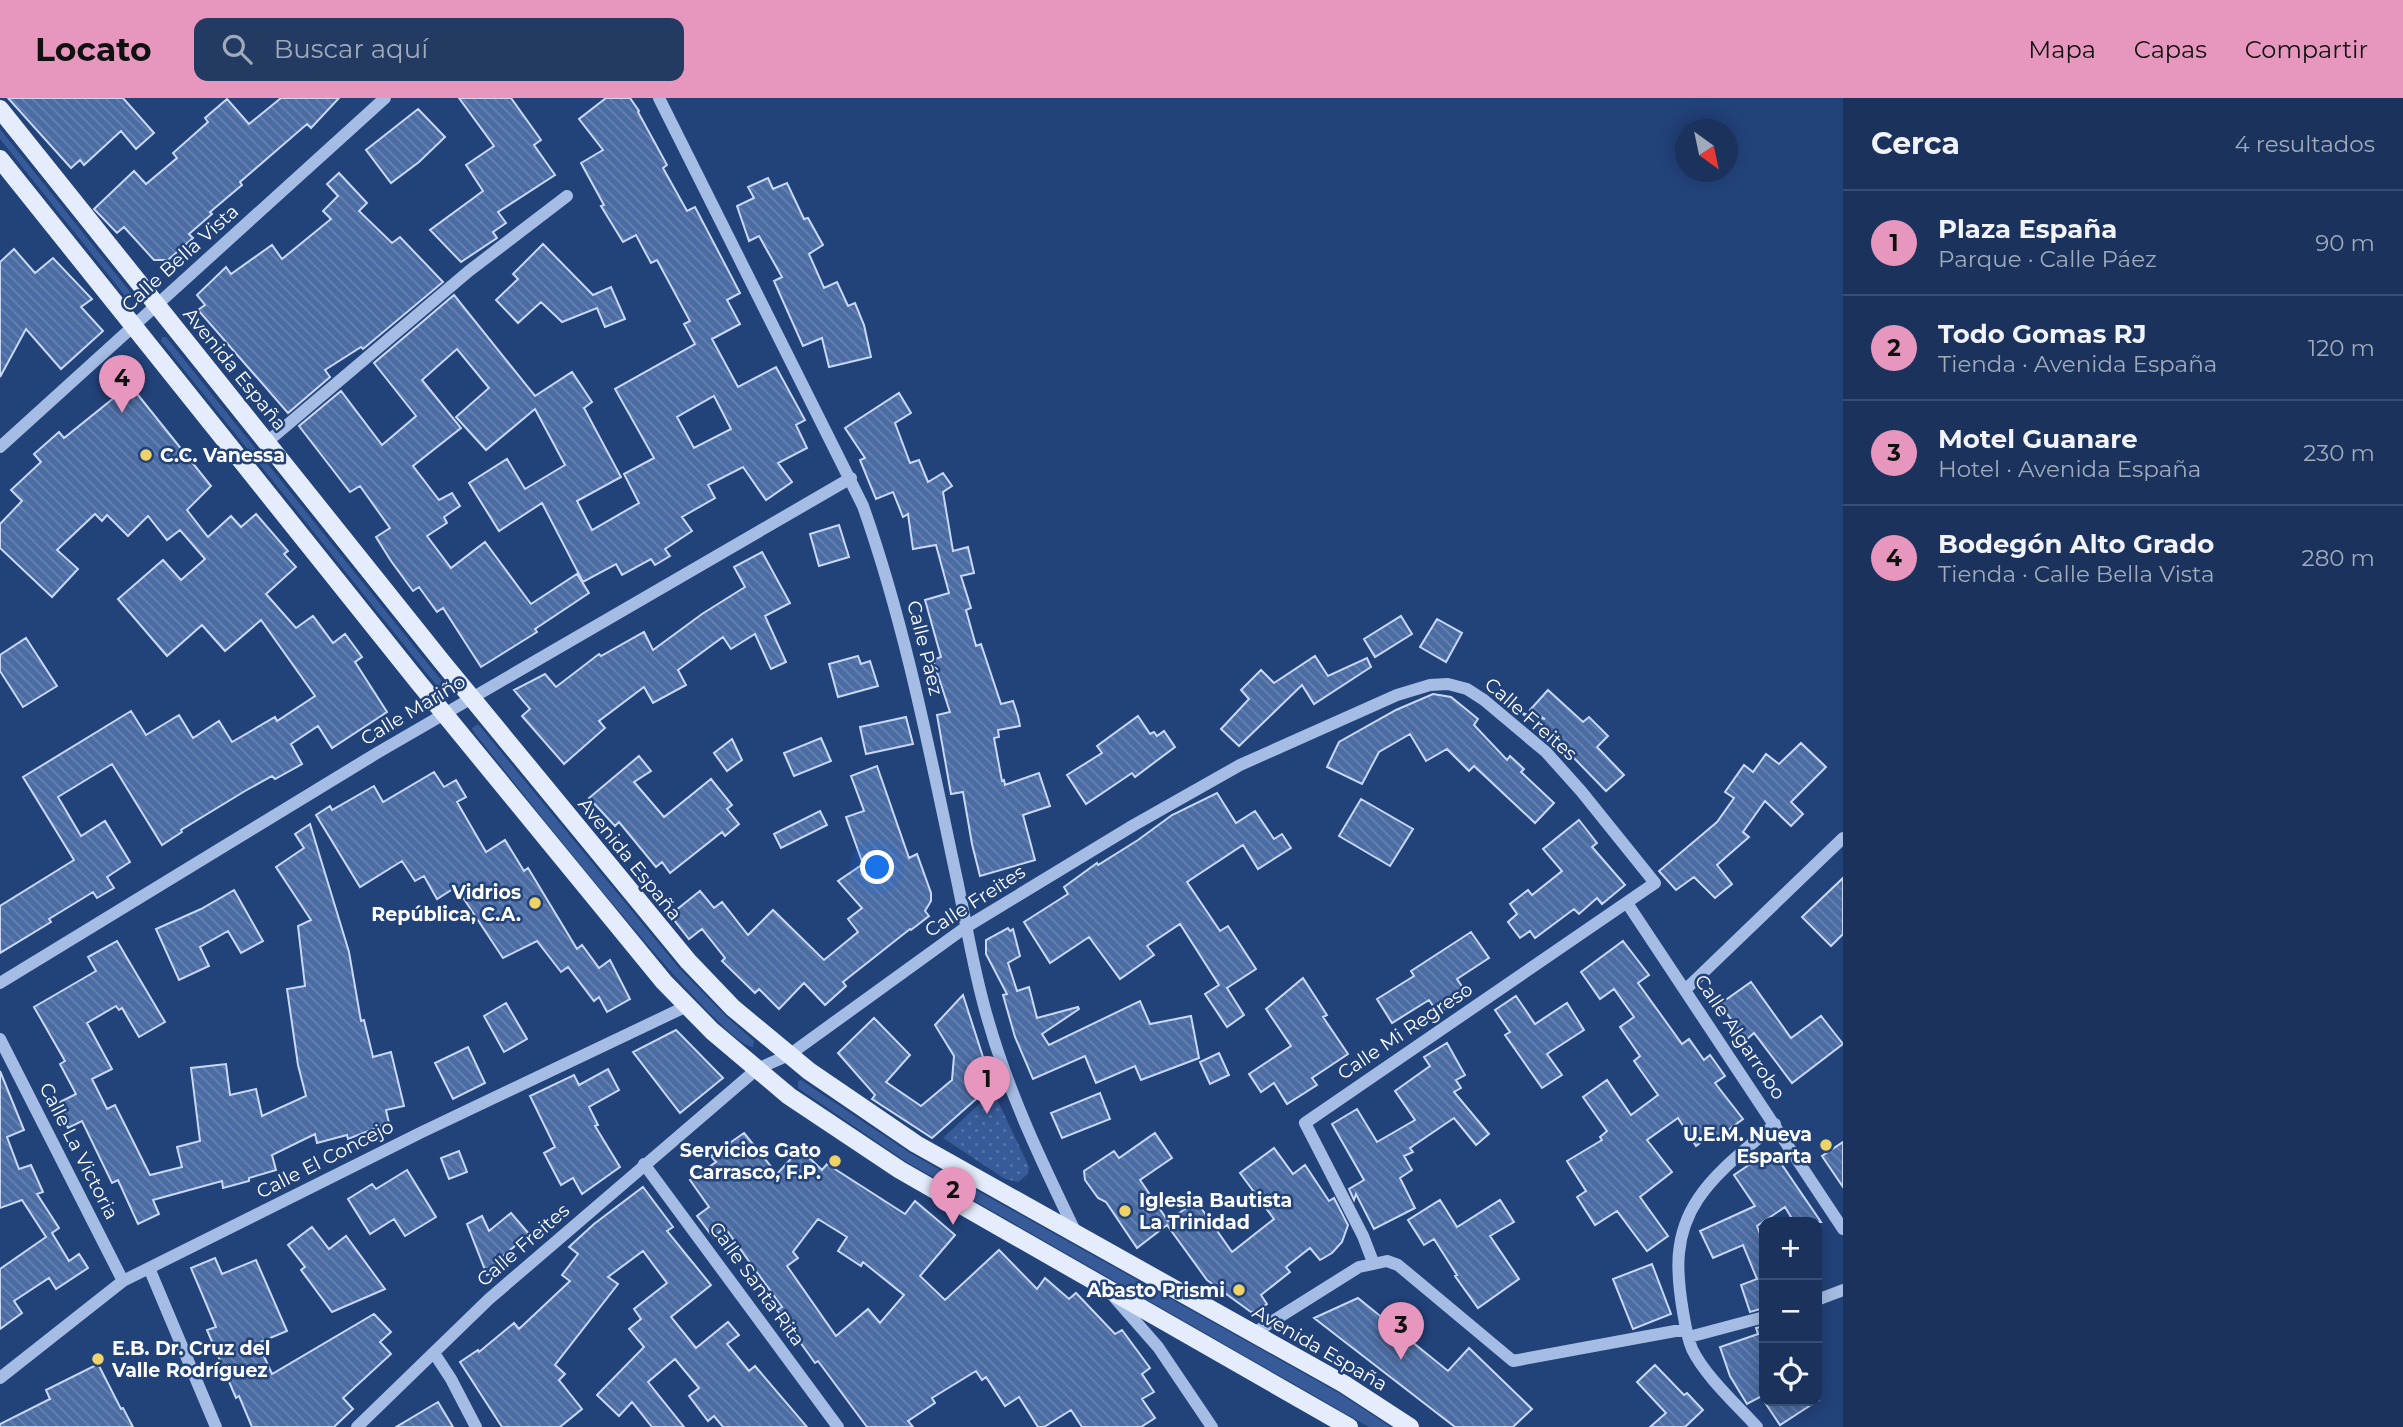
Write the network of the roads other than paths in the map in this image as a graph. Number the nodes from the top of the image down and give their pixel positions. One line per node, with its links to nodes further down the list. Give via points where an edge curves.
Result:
1 (385, 98): 6 (street, Calle Bella Vista)
2 (659, 98): 10 (street, Calle Páez)
3 (0, 109): 6 (main road, Avenida España)
4 (0, 159): 7 (main road)
5 (566, 196): 8 (street)
6 (156, 305): 7 (street, Calle Bella Vista); 8 (main road, Avenida España)
7 (133, 326): 9 (street, Calle Bella Vista); 12 (main road)
8 (267, 442): 11 (main road, Avenida España)
9 (0, 447)
10 (851, 478): 11 (street, Calle Mariño); 16 (street, Calle Páez, via 878,548 916,686)
11 (471, 698): 12 (street, Calle Mariño); 21 (main road, Avenida España, via 688,961 733,1008)
12 (444, 714): 17 (street, Calle Mariño); 19 (main road)
13 (1843, 838): 18 (street)
14 (1655, 883): 15 (street, Calle Mi Regreso); 16 (street, Calle Freites, via 1546,752 1467,689 1430,685 1397,695 1240,765)
15 (1627, 903): 18 (street, Calle Algarrobo); 27 (street, Calle Mi Regreso, via 1304,1123)
16 (966, 927): 21 (street, Calle Freites); 26 (street, Calle Páez, via 1000,1059)
17 (0, 983)
18 (1685, 990): 23 (street, Calle Algarrobo)
19 (687, 1006): 22 (main road); 28 (street, Calle El Concejo)
20 (0, 1039): 29 (street, Calle La Victoria)
21 (789, 1055): 22 (street, Calle Freites); 26 (main road, Avenida España, via 916,1144)
22 (757, 1069): 24 (street, Calle Freites); 30 (main road, via 789,1096 900,1170)
23 (1774, 1124): 25 (street, Calle Algarrobo); 35 (street, via 1698,1198 1685,1223 1677,1273)
24 (644, 1164): 36 (street, Calle Freites); 41 (street, Calle Santa Rita)
25 (1843, 1229)
26 (1077, 1235): 34 (main road, Avenida España)
27 (1373, 1262): 34 (street); 35 (street, via 1398,1265 1513,1361)
28 (149, 1268): 29 (street, Calle El Concejo); 38 (street)
29 (123, 1281): 37 (street, Calle El Concejo)
30 (1108, 1290): 42 (street, via 1158,1348); 43 (main road)
31 (1843, 1290): 32 (street)
32 (1822, 1298)
33 (1759, 1318): 35 (street)
34 (1254, 1333): 44 (main road, Avenida España)
35 (1688, 1333): 45 (street, via 1702,1364)
36 (434, 1353): 39 (street, Calle Freites); 40 (street)
37 (0, 1378)
38 (216, 1427)
39 (357, 1427)
40 (476, 1427)
41 (838, 1427)
42 (1213, 1427)
43 (1349, 1427)
44 (1410, 1427)
45 (1757, 1427)

